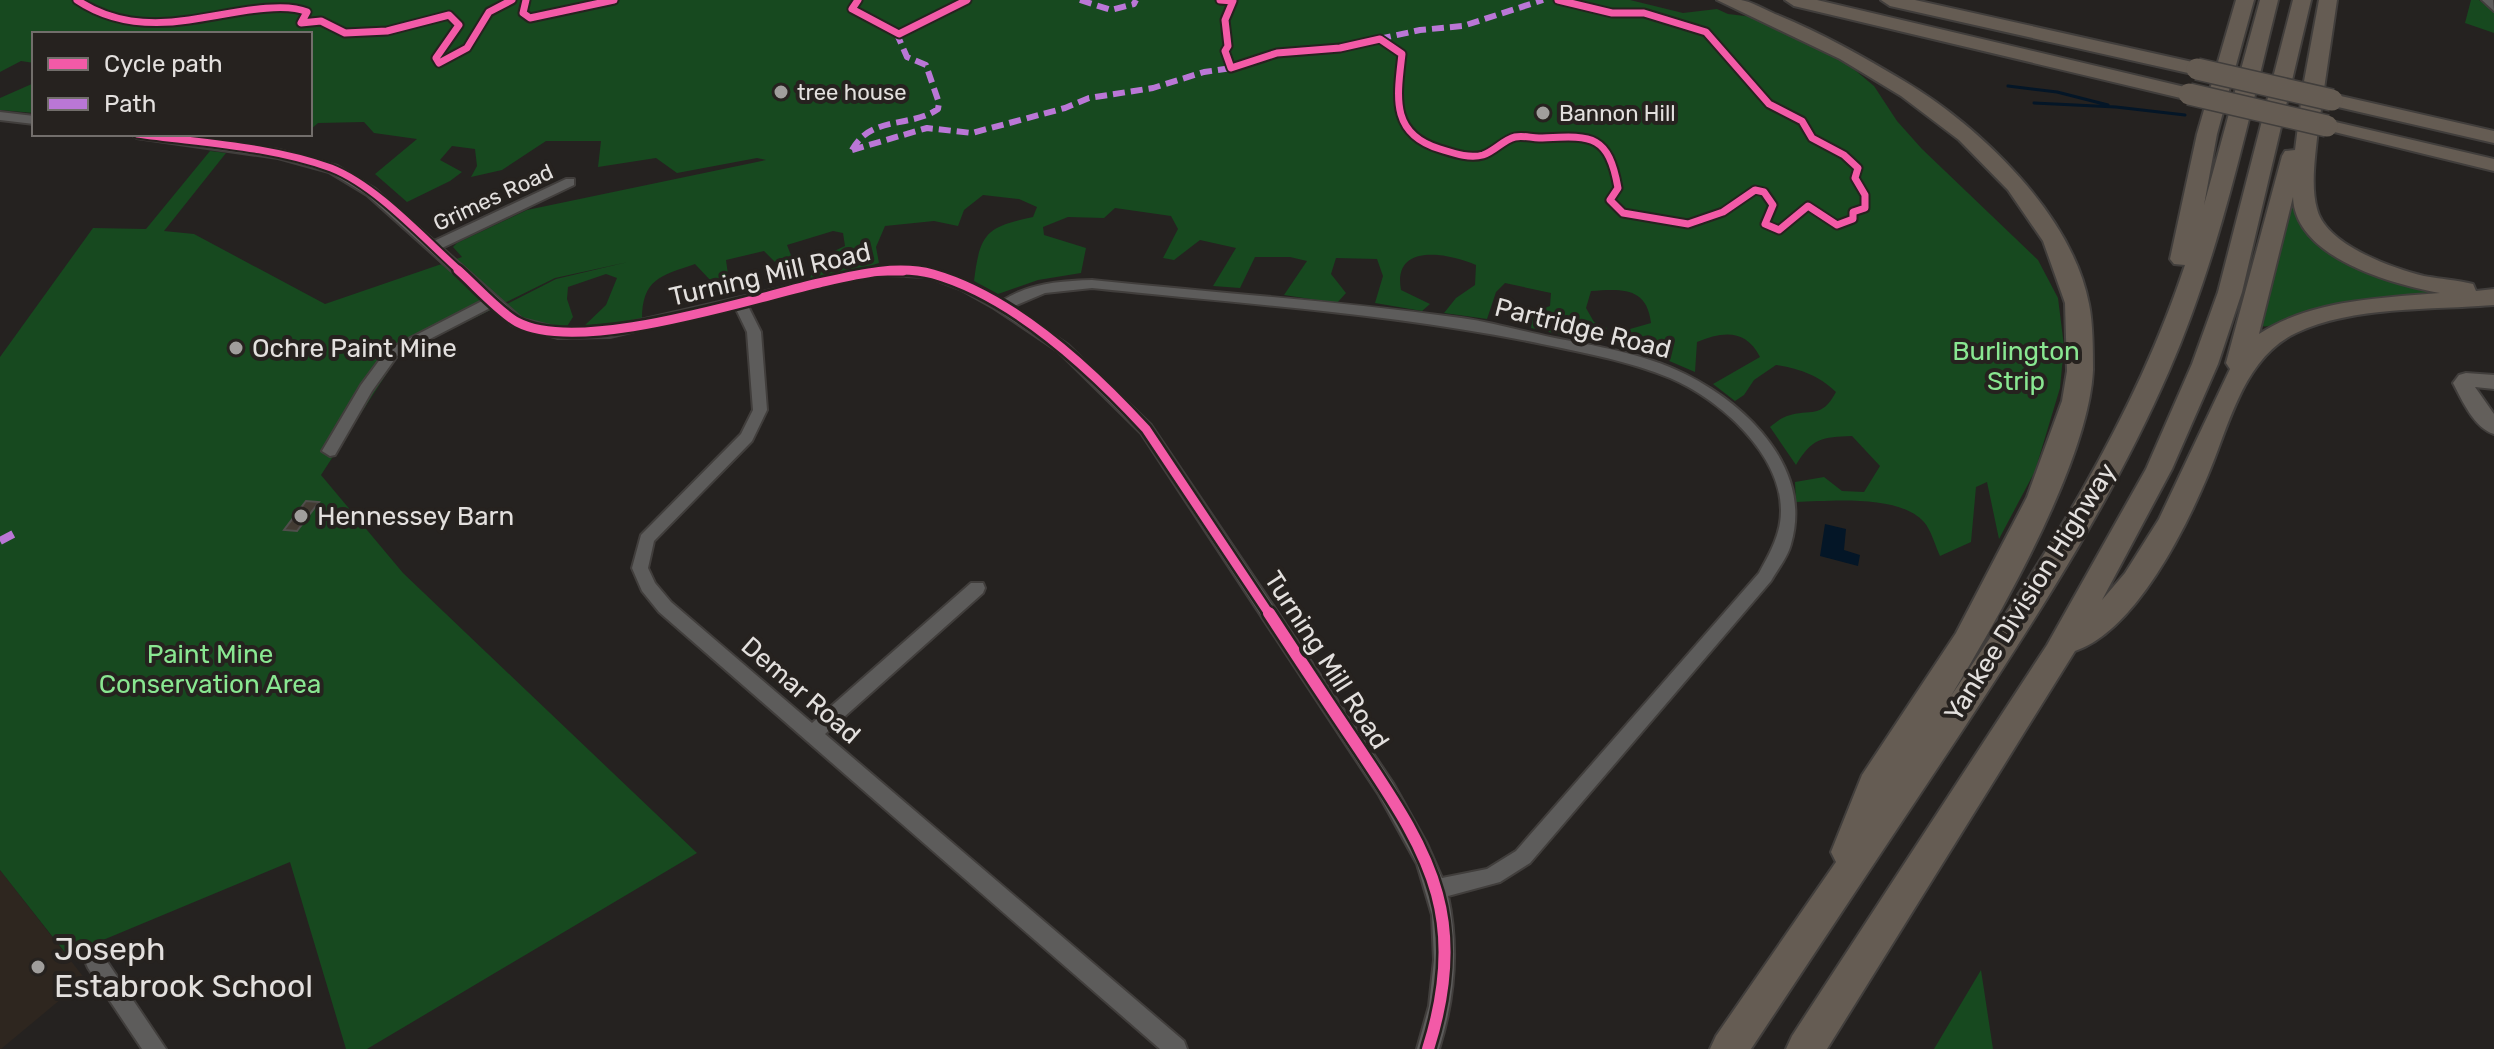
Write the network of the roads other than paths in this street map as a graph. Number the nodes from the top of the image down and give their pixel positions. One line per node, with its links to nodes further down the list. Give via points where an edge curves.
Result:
1 (1726, 0): 32 (highway, via 1866,65 1975,143 2015,184 2047,231 2069,279 2080,331 2072,408 2030,520 1953,667 1874,786)
2 (1794, 0): 15 (highway, bridge)
3 (1890, 0): 14 (highway, bridge)
4 (2245, 0): 23 (highway, via 2196,184)
5 (2269, 0): 23 (highway, Yankee Division Highway)
6 (2302, 0): 29 (highway, via 2217,332 2145,498)
7 (2328, 0): 10 (highway)
8 (2487, 0): 9 (street)
9 (2494, 8)
10 (2310, 90): 18 (highway, via 2305,202 2318,229 2354,257 2404,278 2448,288); 24 (highway)
11 (0, 116): 12 (street)
12 (32, 120)
13 (151, 136): 17 (street, Turning Mill Road, via 279,154 333,169 371,192)
14 (2494, 137)
15 (2494, 165)
16 (570, 182): 17 (street, Grimes Road)
17 (433, 247): 20 (street, Turning Mill Road)
18 (2494, 288)
19 (2494, 297): 24 (highway, via 2311,318 2263,342)
20 (493, 301): 21 (street, Turning Mill Road, via 532,328 578,334 610,332); 27 (street, via 392,353)
21 (740, 303): 22 (street, Turning Mill Road, via 850,276 908,270 946,278); 30 (street, Demar Road, via 754,332 758,419 747,437 652,532 640,568 665,607)
22 (1003, 307): 31 (street, Turning Mill Road, via 1063,348 1146,429 1386,789); 31 (street, Partridge Road, via 1049,287 1092,284 1497,329 1629,358 1678,376 1716,398 1762,441 1780,472 1789,510 1783,546 1765,577 1523,857 1488,878)
23 (2175, 325): 32 (highway, Yankee Division Highway, via 2073,532)
24 (2237, 374): 29 (highway, via 2198,469 2159,541 2118,604)
25 (2494, 382): 26 (street, via 2463,383)
26 (2494, 427)
27 (330, 451)
28 (977, 588): 30 (street)
29 (2058, 654): 38 (highway)
30 (812, 734): 35 (street, Demar Road)
31 (1435, 888): 36 (street, Turning Mill Road, via 1444,959 1438,1018)
32 (1831, 899): 37 (highway, Yankee Division Highway)
33 (95, 961): 34 (street)
34 (155, 1049)
35 (1176, 1049)
36 (1428, 1049)
37 (1729, 1049)
38 (1805, 1049)

